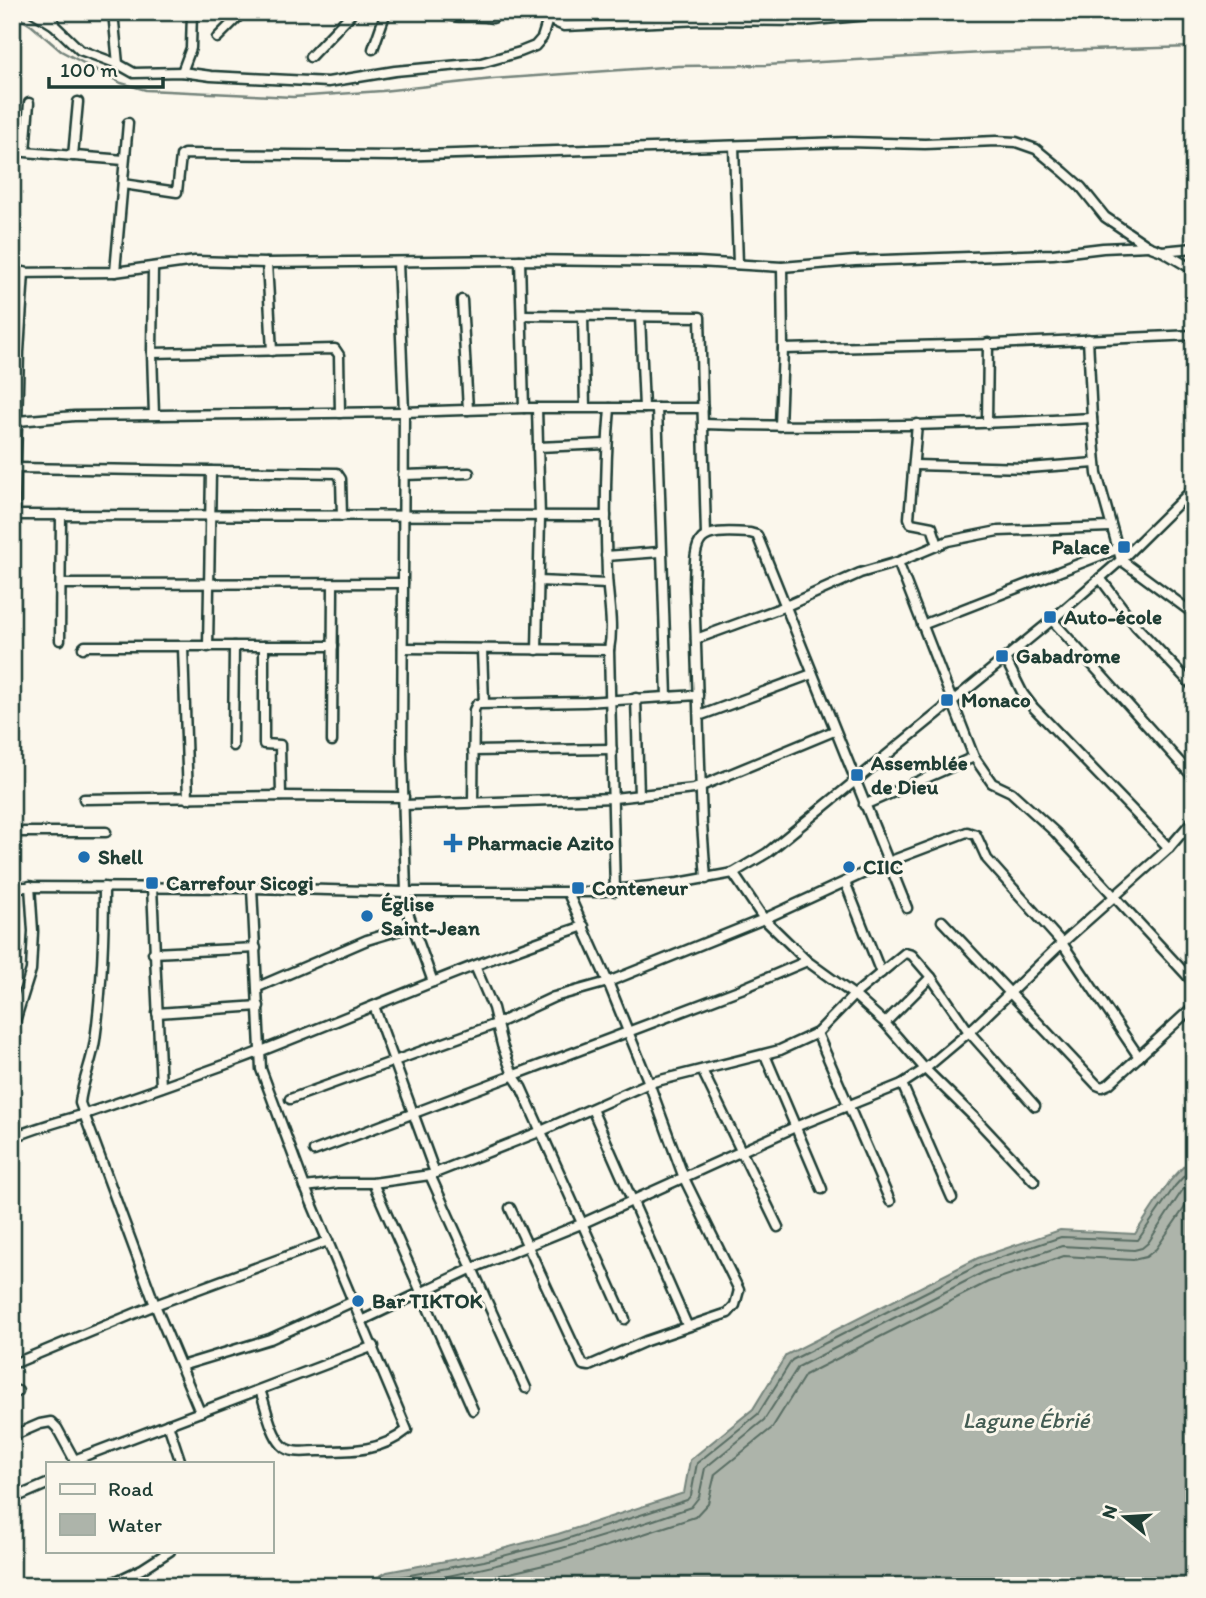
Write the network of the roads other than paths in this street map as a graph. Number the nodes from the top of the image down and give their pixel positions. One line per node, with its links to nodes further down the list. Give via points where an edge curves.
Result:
1 (33, 12): 16 (street)
2 (53, 12): 16 (street)
3 (113, 12): 20 (street)
4 (191, 12): 21 (street, via 191,48)
5 (243, 12): 17 (street)
6 (352, 12): 19 (street)
7 (386, 12): 18 (street)
8 (439, 12): 14 (street, via 456,18)
9 (788, 12): 15 (street)
10 (903, 12): 11 (street)
11 (858, 14): 15 (street)
12 (549, 15): 13 (street, via 564,26); 21 (street, via 535,46 481,63 328,82)
13 (706, 16): 15 (street)
14 (493, 18)
15 (785, 22)
16 (54, 24): 20 (street, via 80,50)
17 (217, 38)
18 (373, 49)
19 (310, 57)
20 (118, 64): 21 (street, via 134,73)
21 (182, 72)
22 (78, 102): 28 (street)
23 (30, 103): 26 (street)
24 (128, 123): 29 (street)
25 (12, 141): 26 (street)
26 (25, 142): 28 (street, via 27,153)
27 (734, 146): 30 (street, via 392,156 184,154 177,192); 31 (street, via 1016,142 1036,149 1081,187 1105,217); 37 (street)
28 (73, 156): 29 (street)
29 (124, 160): 30 (street)
30 (122, 184): 42 (street)
31 (1148, 246): 33 (street); 39 (street)
32 (1194, 248): 33 (street)
33 (1162, 251): 40 (street)
34 (520, 260): 35 (street); 37 (street); 46 (street)
35 (398, 261): 36 (street); 63 (street)
36 (267, 263): 38 (street, via 195,261); 53 (street)
37 (738, 264): 39 (street)
38 (153, 267): 42 (street); 54 (street)
39 (782, 267): 52 (street)
40 (1194, 270)
41 (24, 272): 42 (street); 43 (street); 44 (street)
42 (115, 272)
43 (12, 273)
44 (17, 300): 67 (street)
45 (462, 300): 62 (street)
46 (522, 315): 47 (street); 55 (street)
47 (583, 316): 48 (street); 57 (street)
48 (640, 316): 59 (street); 61 (street, via 700,317)
49 (1194, 335): 50 (street)
50 (1088, 339): 51 (street); 66 (street)
51 (988, 343): 52 (street); 68 (street)
52 (783, 349): 71 (street)
53 (272, 351): 54 (street); 64 (street, via 335,349 339,355)
54 (152, 353): 65 (street)
55 (524, 408): 56 (street); 62 (street)
56 (537, 408): 57 (street); 73 (street)
57 (585, 408): 58 (street)
58 (610, 408): 59 (street); 72 (street)
59 (644, 408): 60 (street)
60 (657, 408): 61 (street); 92 (street)
61 (704, 408): 69 (street)
62 (468, 410): 63 (street)
63 (404, 412): 64 (street); 79 (street)
64 (340, 413): 65 (street)
65 (155, 415): 67 (street)
66 (1092, 418): 68 (street); 74 (street)
67 (18, 421): 76 (street)
68 (988, 423): 70 (street)
69 (704, 424): 71 (street); 89 (street)
70 (917, 424): 71 (street); 75 (street)
71 (780, 426)
72 (607, 444): 73 (street); 85 (street)
73 (538, 447): 87 (street)
74 (1095, 463): 75 (street, via 1000,468); 88 (street)
75 (915, 465): 90 (street, via 911,523 932,527)
76 (16, 468): 77 (street); 81 (street)
77 (211, 471): 83 (street); 84 (street, via 337,473)
78 (469, 473): 79 (street)
79 (403, 475): 86 (street)
80 (1194, 488): 94 (street)
81 (15, 515): 82 (street); 103 (street)
82 (61, 515): 83 (street); 101 (street)
83 (211, 515): 84 (street); 97 (street)
84 (342, 516): 86 (street)
85 (606, 516): 87 (street); 93 (street)
86 (403, 517): 87 (street); 99 (street)
87 (540, 517): 98 (street)
88 (1110, 527): 90 (street, via 998,531); 91 (street)
89 (706, 535): 104 (street, via 757,535); 109 (street, via 696,546 694,559)
90 (938, 545): 95 (street)
91 (1117, 549): 94 (street); 107 (street)
92 (660, 552): 93 (street); 124 (street)
93 (606, 555): 100 (street)
94 (1121, 560): 96 (street); 105 (street)
95 (898, 562): 104 (street, via 860,573); 107 (street)
96 (1101, 578): 106 (street); 122 (street, via 1136,626)
97 (209, 582): 101 (street); 102 (street); 114 (street)
98 (538, 582): 100 (street); 118 (street)
99 (403, 583): 102 (street); 116 (street)
100 (607, 583): 119 (street)
101 (61, 584): 108 (street)
102 (333, 585): 112 (street)
103 (12, 606)
104 (786, 606): 109 (street); 121 (street)
105 (1194, 614)
106 (1052, 620): 120 (street); 136 (street)
107 (922, 625): 127 (street)
108 (60, 639)
109 (696, 639): 123 (street)
110 (234, 646): 111 (street); 114 (street); 132 (street)
111 (264, 646): 112 (street); 140 (street, via 264,744 280,745)
112 (333, 646): 131 (street)
113 (183, 647): 114 (street); 115 (street); 143 (street)
114 (208, 647)
115 (83, 648)
116 (403, 649): 117 (street); 144 (street)
117 (482, 650): 118 (street); 128 (street)
118 (537, 650): 119 (street)
119 (609, 650): 126 (street)
120 (1005, 658): 127 (street); 150 (street, via 1033,707)
121 (813, 674): 129 (street); 130 (street)
122 (1194, 687)
123 (698, 695): 124 (street); 129 (street)
124 (667, 696): 125 (street)
125 (636, 698): 126 (street); 139 (street)
126 (610, 699): 128 (street); 133 (street)
127 (953, 702): 135 (street); 137 (street)
128 (484, 703): 134 (street, via 474,710)
129 (699, 716): 138 (street)
130 (834, 732): 137 (street); 138 (street)
131 (332, 741)
132 (233, 746)
133 (612, 749): 134 (street); 141 (street)
134 (473, 751): 145 (street)
135 (974, 757): 146 (street); 163 (street, via 992,783 1021,800)
136 (1194, 778)
137 (855, 782): 146 (street); 152 (street, via 767,853)
138 (702, 787): 139 (street); 153 (street)
139 (639, 795): 141 (street)
140 (281, 796): 143 (street); 144 (street)
141 (614, 798): 145 (street); 160 (street)
142 (84, 799): 143 (street)
143 (188, 799)
144 (404, 801): 145 (street); 161 (street)
145 (472, 802)
146 (864, 805): 151 (street)
147 (1194, 819): 150 (street)
148 (12, 832): 149 (street)
149 (106, 832)
150 (1169, 848): 163 (street)
151 (888, 862): 154 (street); 164 (street); 169 (street, via 972,832 991,865)
152 (733, 873): 153 (street); 165 (street)
153 (706, 879): 160 (street)
154 (845, 882): 165 (street); 174 (street)
155 (30, 886): 156 (street); 157 (street); 188 (street, via 31,971)
156 (12, 887)
157 (104, 887): 158 (street); 207 (street, via 104,957 95,1042 81,1089)
158 (152, 887): 159 (street); 171 (street)
159 (251, 888): 161 (street); 170 (street)
160 (615, 891): 162 (street)
161 (406, 892): 162 (street); 167 (street)
162 (568, 893): 168 (street)
163 (1115, 898): 169 (street); 178 (street)
164 (907, 908)
165 (764, 919): 172 (street); 177 (street)
166 (942, 920): 180 (street)
167 (413, 926): 176 (street); 179 (street, via 367,940)
168 (584, 926): 173 (street); 177 (street)
169 (1062, 943): 180 (street); 194 (street)
170 (256, 948): 171 (street); 179 (street)
171 (153, 953): 185 (street)
172 (807, 961): 181 (street); 189 (street)
173 (475, 966): 176 (street); 187 (street)
174 (881, 973): 175 (street, via 908,953); 181 (street)
175 (932, 977): 186 (street); 190 (street)
176 (433, 982): 183 (street)
177 (608, 982): 187 (street, via 554,998); 189 (street)
178 (1194, 983)
179 (258, 987): 182 (street)
180 (1011, 992): 190 (street); 194 (street, via 1097,1085 1106,1087)
181 (854, 995): 186 (street); 191 (street)
182 (259, 1006): 185 (street); 192 (street)
183 (374, 1006): 192 (street); 195 (street)
184 (1194, 1006): 194 (street)
185 (157, 1013): 201 (street)
186 (885, 1023): 196 (street)
187 (496, 1024): 195 (street); 198 (street)
188 (12, 1031)
189 (628, 1031): 198 (street); 199 (street)
190 (969, 1032): 196 (street); 204 (street)
191 (817, 1033): 193 (street); 203 (street)
192 (261, 1051): 201 (street); 217 (street, via 263,1079)
193 (765, 1055): 197 (street); 208 (street)
194 (1139, 1057)
195 (394, 1060): 202 (street); 206 (street)
196 (925, 1069): 200 (street); 215 (street)
197 (702, 1070): 199 (street); 212 (street)
198 (513, 1075): 206 (street); 209 (street)
199 (649, 1083): 205 (street); 214 (street)
200 (902, 1084): 203 (street); 219 (street)
201 (161, 1087): 207 (street)
202 (290, 1099)
203 (847, 1104): 208 (street); 221 (street)
204 (1035, 1107)
205 (592, 1109): 209 (street); 220 (street)
206 (413, 1112): 211 (street); 213 (street)
207 (83, 1114): 210 (street); 230 (street)
208 (795, 1127): 212 (street); 218 (street)
209 (539, 1132): 213 (street); 223 (street)
210 (12, 1138)
211 (314, 1152)
212 (741, 1153): 214 (street); 224 (street)
213 (433, 1174): 216 (street); 227 (street)
214 (684, 1178): 220 (street); 233 (street, via 739,1290 736,1305 728,1313)
215 (1034, 1181)
216 (373, 1183): 217 (street); 228 (street)
217 (304, 1187): 225 (street)
218 (822, 1189)
219 (952, 1198)
220 (633, 1200): 223 (street); 233 (street)
221 (890, 1201)
222 (510, 1208): 226 (street)
223 (581, 1224): 226 (street); 231 (street)
224 (778, 1227)
225 (328, 1241): 229 (street); 230 (street)
226 (527, 1246): 227 (street); 233 (street, via 583,1365)
227 (473, 1268): 228 (street); 237 (street)
228 (421, 1292): 232 (street); 239 (street)
229 (354, 1301): 232 (street); 236 (street, via 270,1339)
230 (155, 1305): 235 (street); 236 (street)
231 (625, 1319)
232 (363, 1320): 234 (street)
233 (687, 1325)
234 (373, 1346): 238 (street); 238 (street, via 407,1425 407,1430 383,1444 345,1452 287,1449 277,1437)
235 (18, 1362)
236 (181, 1366): 240 (street)
237 (526, 1388)
238 (260, 1390): 240 (street)
239 (473, 1410)
240 (200, 1412): 241 (street)
241 (168, 1424): 243 (street); 244 (street)
242 (12, 1436): 243 (street, via 51,1422)
243 (76, 1461)
244 (181, 1462)
245 (46, 1484): 246 (street)
246 (12, 1499)
247 (168, 1552): 248 (street)
248 (106, 1586)

